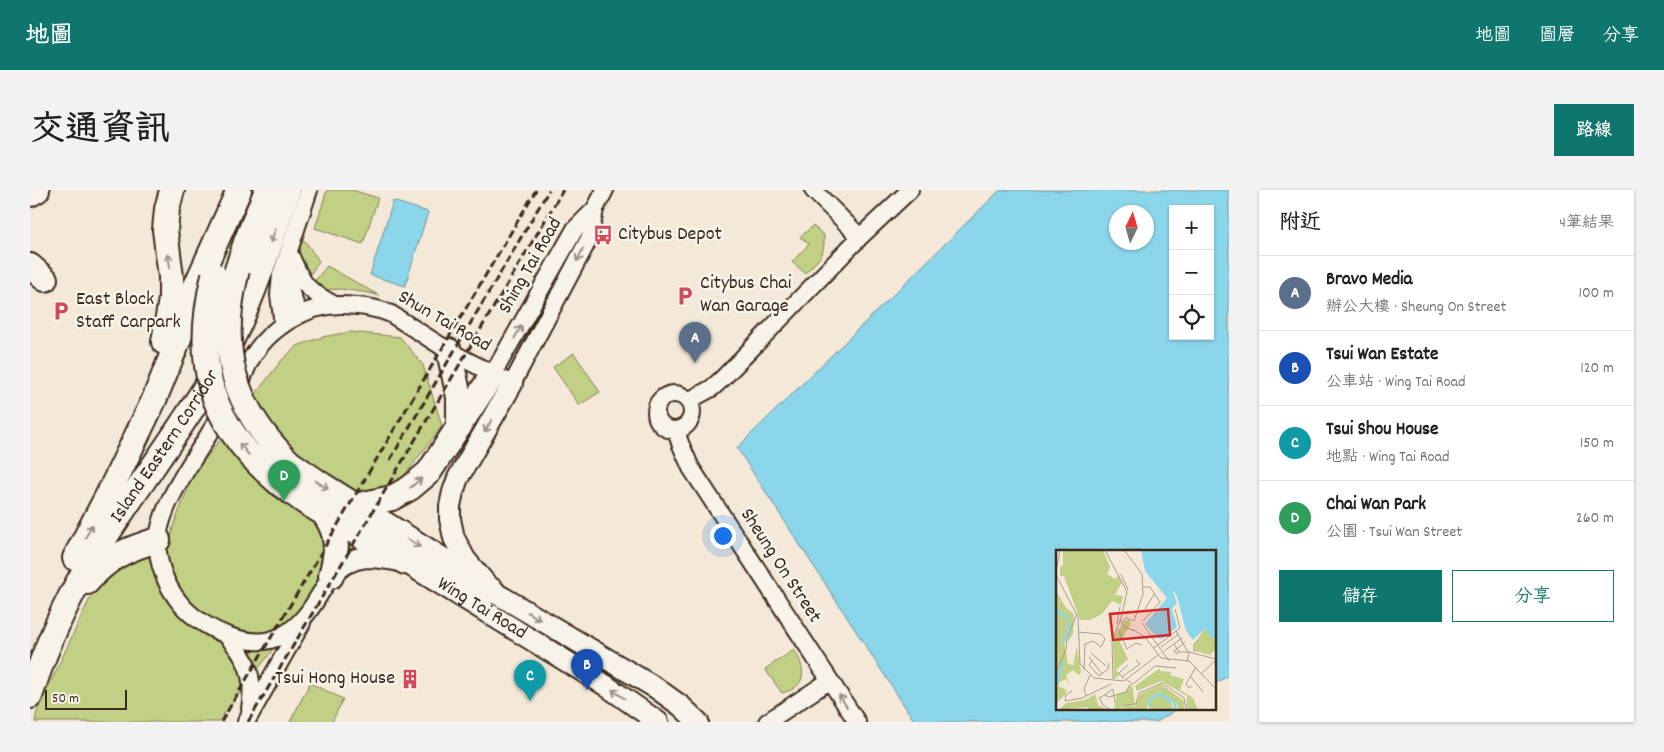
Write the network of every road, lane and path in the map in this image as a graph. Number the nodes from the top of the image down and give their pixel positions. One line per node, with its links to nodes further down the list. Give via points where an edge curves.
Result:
1 (37, 190): 11 (highway)
2 (172, 190): 22 (highway, one-way to 2, via 156,375 170,311 171,276 166,230)
3 (239, 190): 22 (highway, Island Eastern Corridor, via 195,288 168,368)
4 (244, 190): 23 (highway, one-way to 4, bridge, via 249,456 233,435 220,413 206,361 207,305 214,275)
5 (267, 190): 23 (highway, bridge, via 237,270 230,301 228,334 237,384 251,416)
6 (288, 190): 30 (highway, Island Eastern Corridor, one-way to 30, via 253,292 226,350 195,405 94,554)
7 (309, 190): 13 (street)
8 (605, 190): 18 (street, Shing Tai Road, via 595,209 575,229)
9 (813, 190): 12 (street)
10 (910, 190): 12 (street)
11 (30, 194)
12 (860, 237): 19 (street, via 722,380)
13 (289, 252): 14 (street, via 307,288); 15 (street, via 291,293); 16 (street, via 281,275 279,295)
14 (335, 305): 15 (street, Shun Tai Road); 17 (street, Shun Tai Road, via 358,305 391,314)
15 (299, 315): 16 (street, Shun Tai Road)
16 (283, 325): 26 (street, Shun Tai Road, via 271,334 250,360 241,382 176,490 166,510)
17 (449, 351): 18 (street, Shun Tai Road); 20 (highway, via 459,397)
18 (502, 379): 20 (highway); 29 (main road, Wing Tai Road, one-way to 29, via 458,478 450,506 457,546)
19 (688, 401): 21 (street, via 692,413 690,419); 21 (street, via 672,394 662,399 656,408 660,424)
20 (459, 427): 24 (highway, one-way to 20, via 392,498 410,488 429,472)
21 (676, 430): 34 (street, Sheung On Street, via 691,468)
22 (136, 437): 33 (highway, Island Eastern Corridor, one-way to 22, via 55,594)
23 (284, 473): 24 (highway, one-way to 24); 25 (highway)
24 (355, 506): 29 (highway, one-way to 29)
25 (323, 512): 27 (highway); 28 (highway, via 335,536 336,555)
26 (158, 540): 30 (highway, via 127,549 107,562); 32 (street, Shun Tai Road, via 162,568 180,603 194,616)
27 (405, 562): 28 (main road, Wing Tai Road, via 368,556 344,563); 37 (main road, Wing Tai Road, one-way to 27, via 605,685)
28 (331, 576): 31 (street)
29 (492, 591): 38 (main road, Wing Tai Road, one-way to 38, via 656,688)
30 (60, 618): 35 (highway, Island Eastern Corridor)
31 (304, 619): 32 (street, via 280,636 266,641 252,642); 36 (street)
32 (226, 635): 36 (street, via 247,662 252,688)
33 (30, 654)
34 (830, 681): 39 (street); 40 (street, Sheung On Street, one-way to 34)
35 (30, 696)
36 (248, 719)
37 (658, 722)
38 (698, 722)
39 (767, 722)
40 (857, 722)

